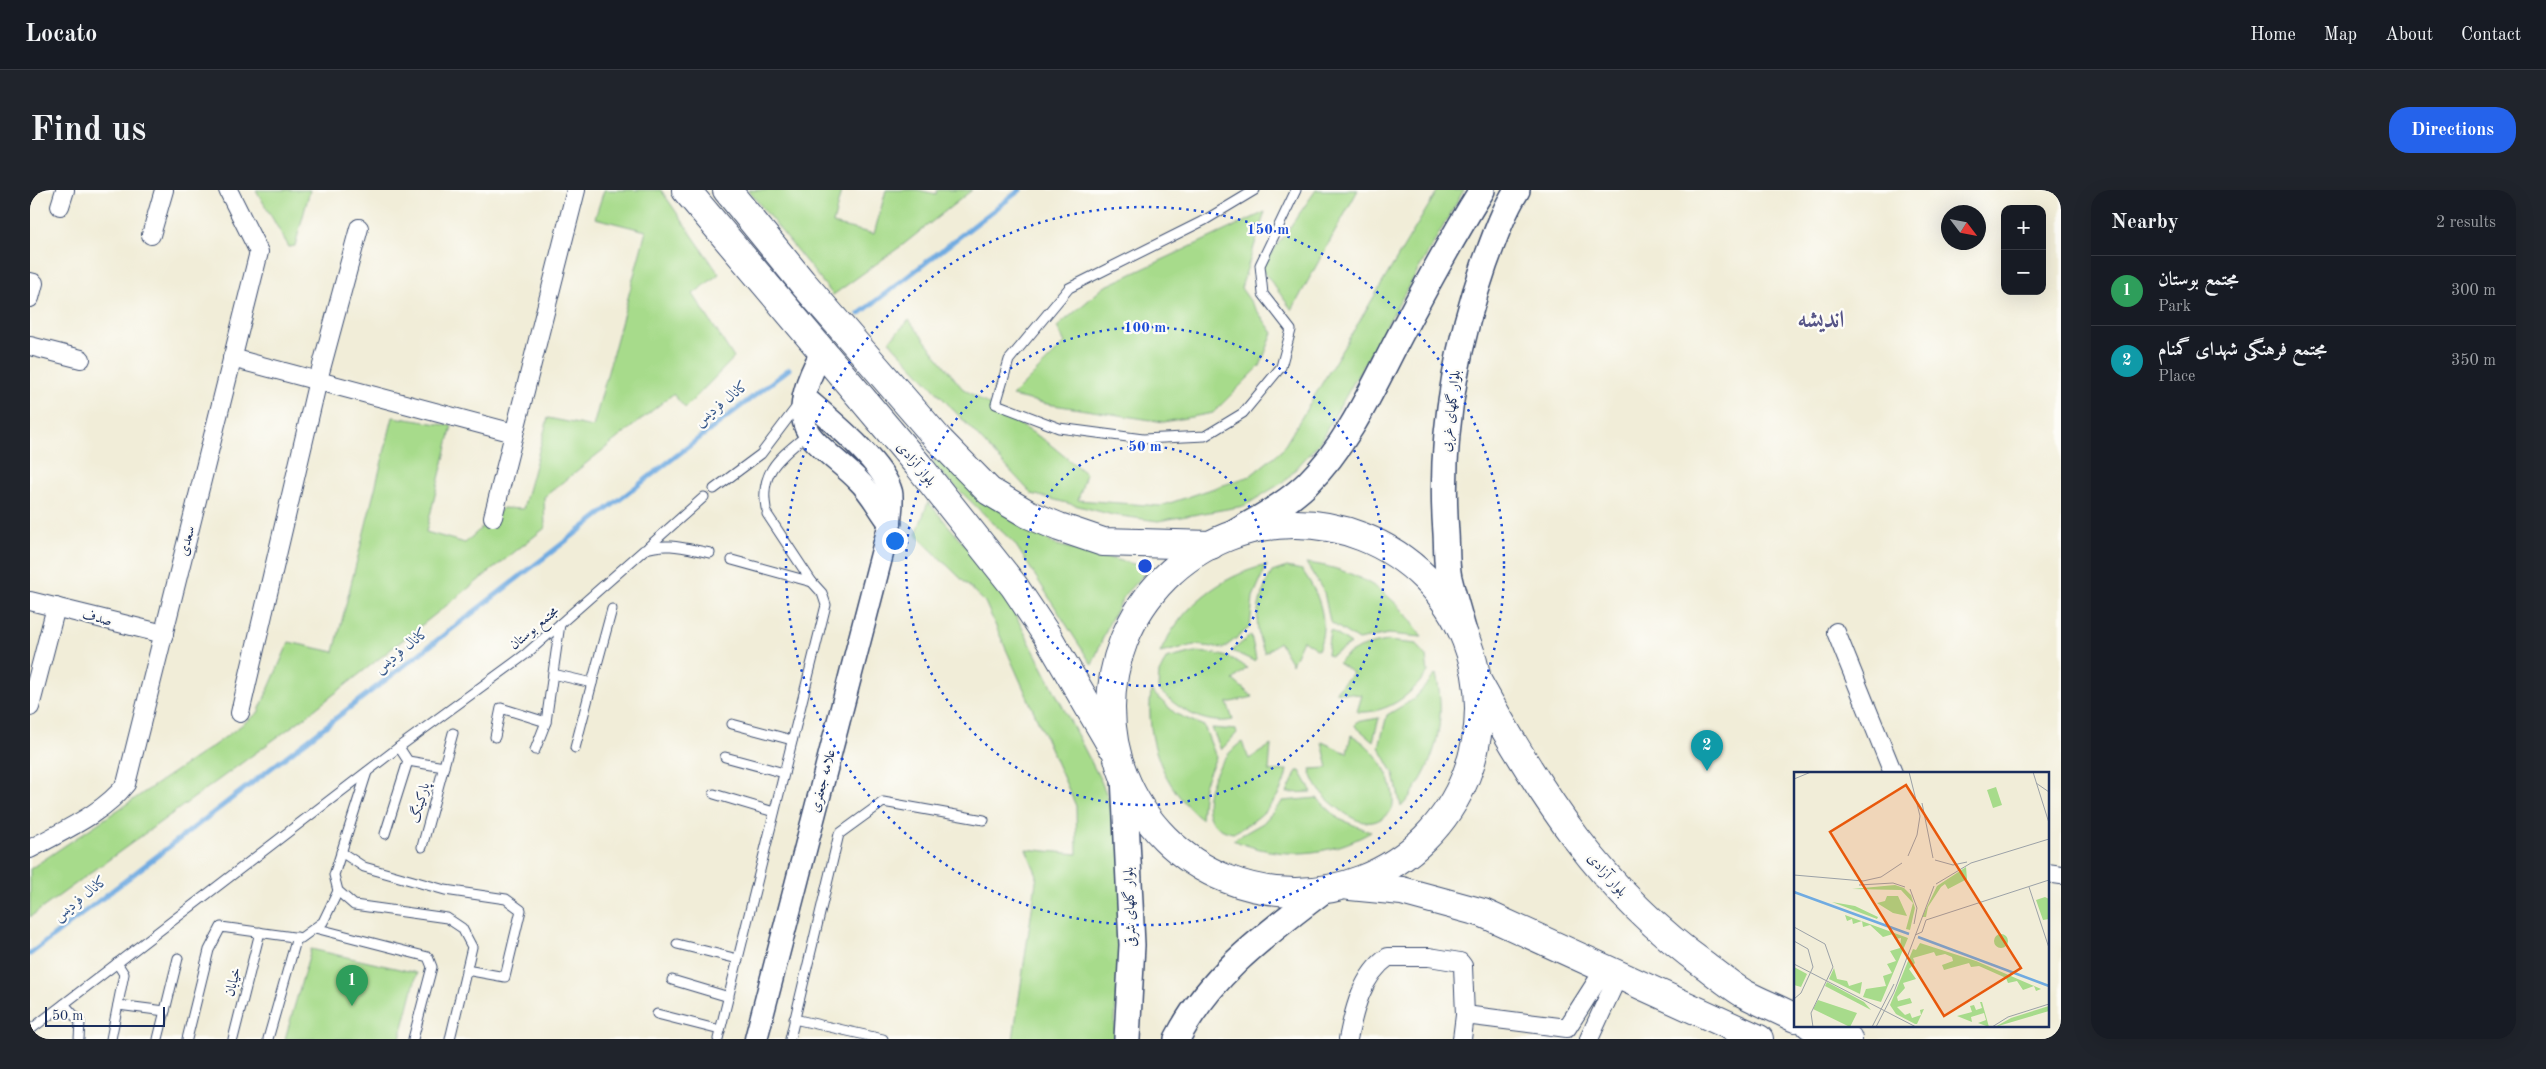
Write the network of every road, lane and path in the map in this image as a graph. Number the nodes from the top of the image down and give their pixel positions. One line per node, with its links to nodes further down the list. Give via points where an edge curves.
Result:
1 (164, 190): 11 (street)
2 (228, 190): 16 (street, سعدی, via 259,252)
3 (576, 190): 20 (street)
4 (686, 190): 15 (main road, بلوار آزادی)
5 (727, 190): 26 (main road, via 939,440 989,490 1028,514 1103,542)
6 (1255, 190): 7 (lane, via 1205,220 1069,288 1009,360 996,404 1059,428 1143,439 1205,436 1243,413 1281,367 1291,330 1263,294 1260,265)
7 (1296, 190)
8 (1482, 190): 26 (main road, via 1417,304 1364,407 1343,439 1308,483 1287,501)
9 (1517, 190): 37 (main road, بلوار گلهای غربی, via 1475,291 1459,350 1450,406 1444,476 1445,519 1449,577)
10 (359, 228): 18 (street)
11 (151, 235)
12 (30, 282): 13 (street, via 34,283)
13 (30, 298)
14 (30, 346): 17 (street)
15 (822, 352): 19 (street); 54 (main road, بلوار آزادی, via 918,465 1014,586 1048,637)
16 (232, 358): 18 (street); 36 (street, سعدی)
17 (81, 359)
18 (318, 380): 20 (street); 42 (street)
19 (804, 397): 21 (street, via 802,416); 22 (lane, via 761,454); 25 (street, علامه جعفری, via 845,433 884,477 891,493)
20 (514, 433): 24 (street)
21 (808, 433): 25 (street, via 859,480); 30 (lane, via 770,470 764,489 766,511)
22 (714, 489)
23 (704, 497): 27 (lane, مجتمع بوستان)
24 (493, 517)
25 (890, 523): 100 (street, علامه جعفری)
26 (1219, 541): 37 (main road, via 1265,526 1304,524 1360,536 1394,553 1424,577 1449,607); 54 (main road, via 1194,554 1164,579 1140,609 1127,635 1117,662 1111,700 1112,729)
27 (644, 550): 28 (lane, via 659,545); 34 (lane, مجتمع بوستان)
28 (710, 553)
29 (732, 560): 30 (lane)
30 (812, 582): 47 (lane, via 822,593 826,605)
31 (30, 601): 32 (street, صدف)
32 (56, 607): 36 (street, صدف); 41 (street)
33 (612, 609): 40 (lane)
34 (560, 624): 38 (lane); 48 (lane, مجتمع بوستان, via 526,654)
35 (1836, 632): 56 (street)
36 (164, 634): 63 (street, سعدی, via 126,784 105,806)
37 (1466, 641): 39 (main road)
38 (553, 674): 40 (lane); 43 (lane)
39 (1476, 678): 67 (main road, via 1478,716 1473,754 1449,807 1425,837 1396,862 1361,880); 85 (main road, بلوار آزادی, via 1522,761 1562,821 1604,874 1685,952 1742,992)
40 (592, 683): 49 (lane)
41 (30, 707)
42 (240, 713)
43 (546, 722): 46 (lane, via 501,708); 50 (lane)
44 (732, 724): 47 (lane)
45 (453, 734): 53 (lane, پارکینگ)
46 (494, 737)
47 (792, 740): 57 (lane)
48 (399, 747): 52 (lane); 55 (lane, مجتمع بوستان)
49 (575, 748)
50 (535, 750)
51 (725, 757): 57 (lane)
52 (408, 761): 53 (lane, پارکینگ); 61 (lane, پارکینگ)
53 (444, 767): 62 (lane, پارکینگ)
54 (1120, 767): 67 (main road, via 1136,802 1152,825 1180,852 1204,868 1230,881 1267,890 1305,892); 103 (main road, بلوار گلهای شرقی, via 1132,945)
55 (367, 772): 64 (lane); 75 (lane, مجتمع بوستان)
56 (1893, 772)
57 (784, 773): 59 (lane)
58 (714, 794): 59 (lane)
59 (774, 812): 74 (lane)
60 (984, 820): 86 (lane, via 882,802 839,834)
61 (385, 834)
62 (422, 847)
63 (30, 849)
64 (341, 852): 68 (lane, via 334,875); 76 (lane, via 364,867 445,890 506,899 522,910 505,977)
65 (2048, 872): 66 (street)
66 (2061, 875)
67 (1334, 888): 77 (main road, via 1402,891 1483,913); 104 (main road, via 1262,937 1224,972 1195,1008)
68 (338, 891): 69 (lane, via 323,922); 76 (lane, via 354,905 447,918 462,928 472,947)
69 (315, 928): 71 (lane, via 301,938); 98 (lane, via 428,957 432,967)
70 (260, 932): 71 (lane); 95 (lane, via 221,928 209,950); 96 (lane, خیابان)
71 (297, 937): 97 (lane)
72 (677, 944): 74 (lane)
73 (178, 958): 82 (lane)
74 (738, 959): 79 (lane)
75 (117, 963): 80 (lane, مجتمع بوستان); 81 (lane, via 124,974)
76 (466, 970): 99 (lane)
77 (1611, 973): 90 (street); 91 (main road); 107 (street)
78 (672, 980): 79 (lane)
79 (729, 997): 89 (lane)
80 (64, 1004): 88 (lane, مجتمع بوستان); 92 (lane, via 80,1022)
81 (118, 1005): 82 (lane); 93 (lane)
82 (162, 1011): 94 (lane)
83 (657, 1014): 89 (lane)
84 (1465, 1015): 90 (street); 105 (street, via 1463,966 1460,962 1428,957 1388,957 1362,991); 106 (street)
85 (1794, 1018)
86 (794, 1019): 101 (lane); 102 (lane)
87 (1813, 1026): 108 (main road)
88 (30, 1030)
89 (719, 1034)
90 (1565, 1034)
91 (1747, 1036)
92 (79, 1039)
93 (111, 1039)
94 (157, 1039)
95 (187, 1039)
96 (233, 1039)
97 (268, 1039)
98 (413, 1039)
99 (450, 1039)
100 (756, 1039)
101 (790, 1039)
102 (883, 1039)
103 (1127, 1039)
104 (1177, 1039)
105 (1348, 1039)
106 (1462, 1039)
107 (1589, 1039)
108 (1848, 1039)

